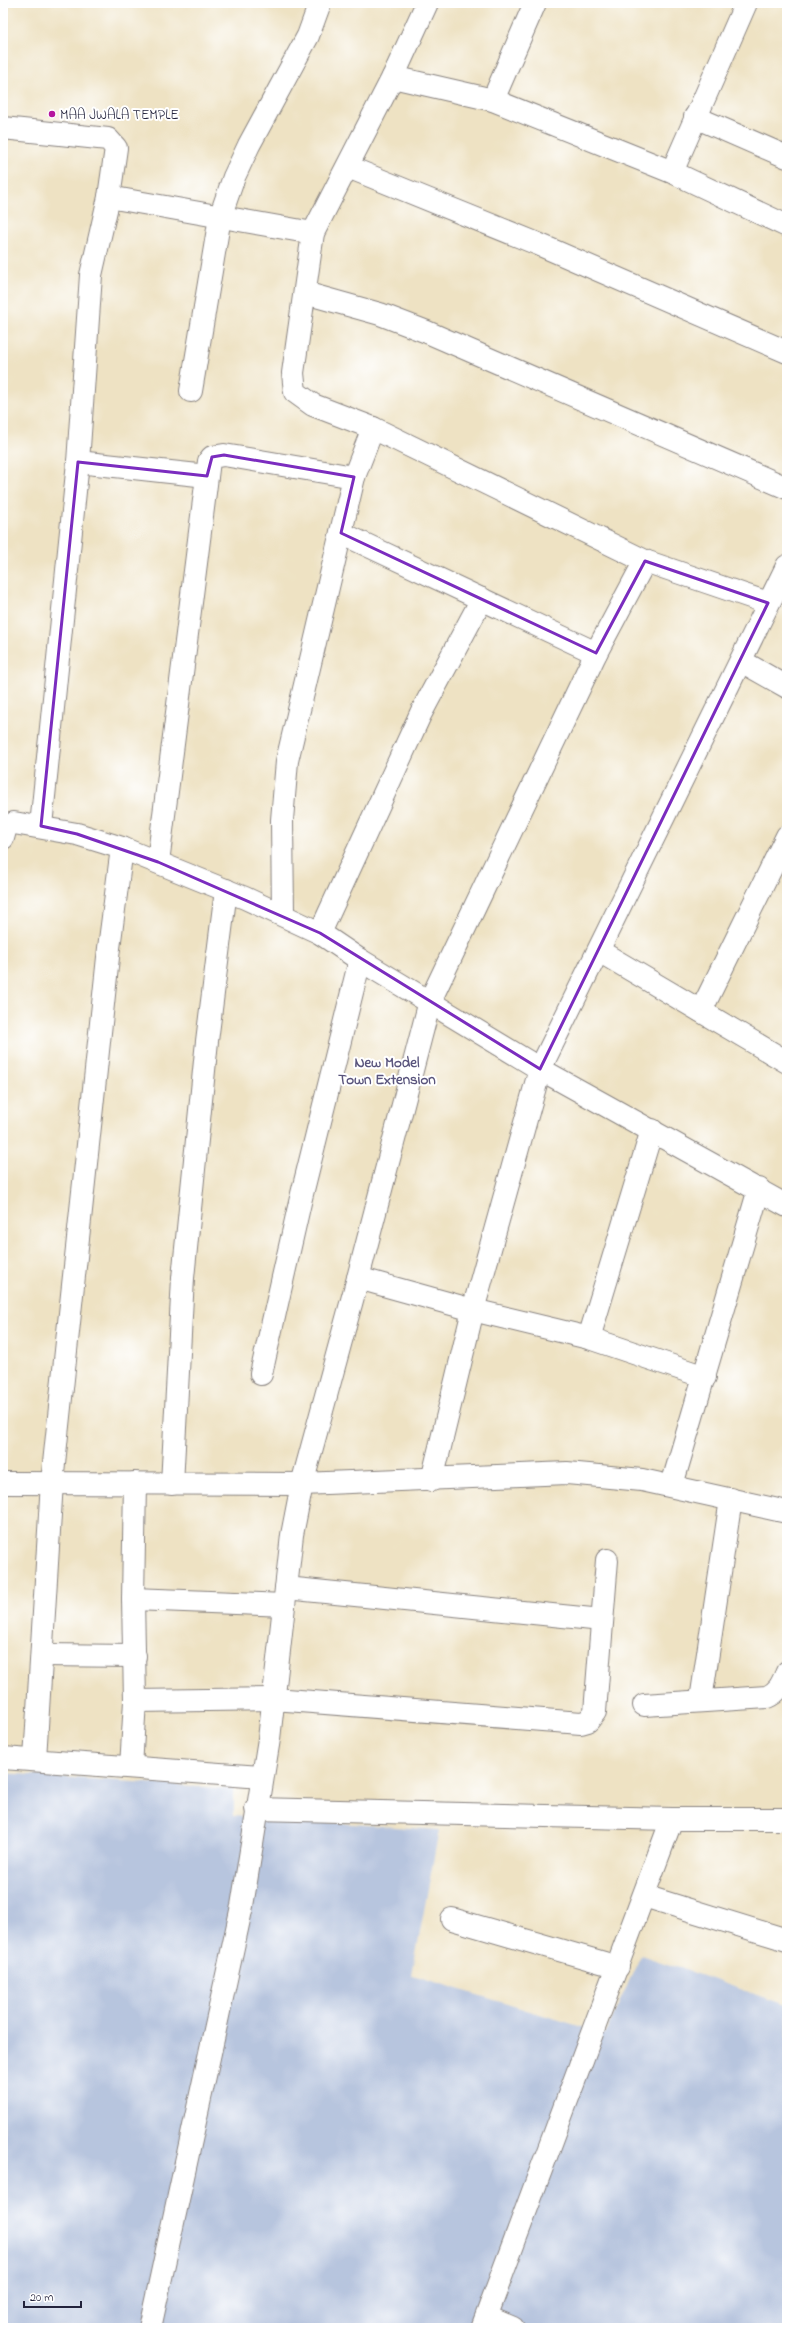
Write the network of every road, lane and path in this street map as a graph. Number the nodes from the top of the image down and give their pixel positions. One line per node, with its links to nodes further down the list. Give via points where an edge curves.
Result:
1 (320, 3): 13 (street, via 308,36 248,145)
2 (427, 3): 5 (street)
3 (535, 3): 6 (street)
4 (746, 3): 7 (street)
5 (393, 77): 6 (street); 10 (street)
6 (493, 100): 11 (street)
7 (695, 117): 9 (street); 11 (street)
8 (3, 128): 12 (street, via 111,141 115,144 116,151)
9 (787, 157)
10 (348, 167): 15 (street); 17 (street, via 538,244)
11 (672, 172): 14 (street)
12 (109, 197): 13 (street); 20 (street, via 91,275)
13 (220, 217): 15 (street); 18 (street)
14 (787, 226)
15 (313, 233): 16 (street)
16 (305, 293): 19 (street, via 293,373 295,392 313,405); 23 (street, via 380,314 427,332)
17 (787, 352)
18 (191, 391)
19 (373, 428): 22 (street); 25 (street)
20 (78, 462): 21 (street); 32 (street)
21 (207, 476): 22 (street, via 212,456 224,455); 36 (street)
22 (354, 477): 24 (street)
23 (787, 488)
24 (341, 533): 27 (street); 38 (street, via 287,761 282,820)
25 (645, 561): 28 (street); 29 (street)
26 (787, 566): 28 (street)
27 (482, 599): 29 (street); 39 (street, via 421,713)
28 (768, 603): 30 (street)
29 (596, 653): 42 (street)
30 (741, 661): 31 (street); 40 (street, via 660,820)
31 (787, 686)
32 (41, 826): 34 (street, via 9,824 4,830); 35 (street)
33 (787, 836): 43 (street)
34 (3, 838)
35 (122, 848): 36 (street); 55 (street)
36 (158, 862): 37 (street)
37 (226, 890): 38 (street); 58 (street, via 207,1041 183,1278)
38 (283, 915): 39 (street)
39 (320, 933): 41 (street)
40 (599, 951): 43 (street); 45 (street)
41 (360, 960): 42 (street); 52 (street, via 301,1198)
42 (430, 1001): 45 (street); 49 (street)
43 (701, 1011): 44 (street)
44 (787, 1062)
45 (540, 1069): 46 (street); 50 (street)
46 (652, 1130): 47 (street); 51 (street)
47 (759, 1189): 48 (street); 53 (street)
48 (787, 1206)
49 (358, 1278): 50 (street); 59 (street)
50 (473, 1310): 51 (street); 54 (street)
51 (589, 1338): 53 (street)
52 (261, 1374)
53 (705, 1377): 60 (street)
54 (432, 1480): 59 (street); 60 (street, via 568,1474)
55 (52, 1482): 56 (street); 57 (street); 67 (street)
56 (3, 1483)
57 (135, 1483): 58 (street); 65 (street)
58 (172, 1484): 59 (street)
59 (302, 1484): 64 (street, via 292,1534)
60 (672, 1485): 61 (street)
61 (730, 1499): 62 (street); 72 (street)
62 (787, 1512)
63 (607, 1560): 66 (street)
64 (285, 1597): 65 (street); 66 (street); 70 (street)
65 (133, 1599): 68 (street)
66 (602, 1620): 70 (street, via 595,1712 588,1721 581,1723)
67 (42, 1655): 68 (street); 75 (street)
68 (135, 1656): 71 (street)
69 (787, 1672): 72 (street, via 776,1693 767,1696)
70 (274, 1699): 71 (street); 77 (street)
71 (135, 1700): 76 (street)
72 (701, 1700): 73 (street)
73 (644, 1705)
74 (3, 1758): 75 (street)
75 (36, 1759): 76 (street)
76 (131, 1767): 77 (street)
77 (262, 1777): 78 (street)
78 (256, 1809): 80 (street); 86 (street, via 235,1940)
79 (787, 1818): 80 (street)
80 (672, 1819): 81 (street)
81 (644, 1896): 83 (street); 84 (street)
82 (452, 1919): 84 (street)
83 (787, 1940)
84 (618, 1967): 85 (street)
85 (485, 2323): 87 (street)
86 (150, 2328)
87 (513, 2328)

